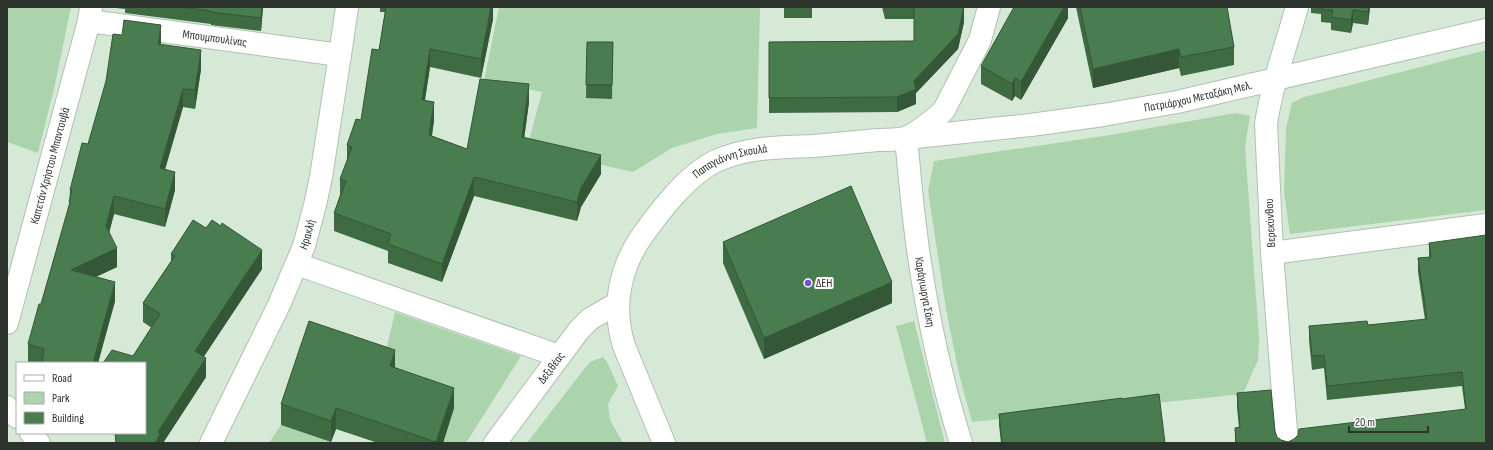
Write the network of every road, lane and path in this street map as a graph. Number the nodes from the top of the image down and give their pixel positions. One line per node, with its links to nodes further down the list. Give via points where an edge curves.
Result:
1 (347, 7): 6 (street, Ηρακλή)
2 (989, 7): 8 (street, Παπαγιάννη Σκουλά, via 980,40 944,110)
3 (1297, 7): 7 (street, Βερεκύνθου)
4 (90, 14): 6 (street, Μπουμπουλίνας); 13 (street, Καπετάν Χρήστου Μπαντουβά)
5 (1486, 30): 7 (street, Πατριάρχου Μεταξάκη Μελ.)
6 (340, 55): 11 (street, Ηρακλή, via 315,205)
7 (1276, 79): 8 (street, Πατριάρχου Μεταξάκη Μελ., via 1177,102 1103,115); 10 (street, Βερεκύνθου, via 1266,124)
8 (906, 138): 12 (street, Παπαγιάννη Σκουλά, via 775,148 738,154 716,162 689,181 640,240 619,288); 22 (street, Καράγιωργα Σάκη, via 923,285 944,383)
9 (1486, 225): 10 (street)
10 (1272, 253): 23 (street, Βερεκύνθου)
11 (297, 264): 14 (street); 19 (street, Ηρακλή)
12 (618, 303): 14 (street, Δεξιθέας, via 590,320); 21 (street, Παπαγιάννη Σκουλά, via 622,341)
13 (7, 323)
14 (559, 356): 20 (street, Δεξιθέας)
15 (7, 407): 16 (street)
16 (16, 417)
17 (31, 434): 18 (street)
18 (39, 443)
19 (211, 443)
20 (495, 443)
21 (664, 443)
22 (961, 443)
23 (1287, 443)

